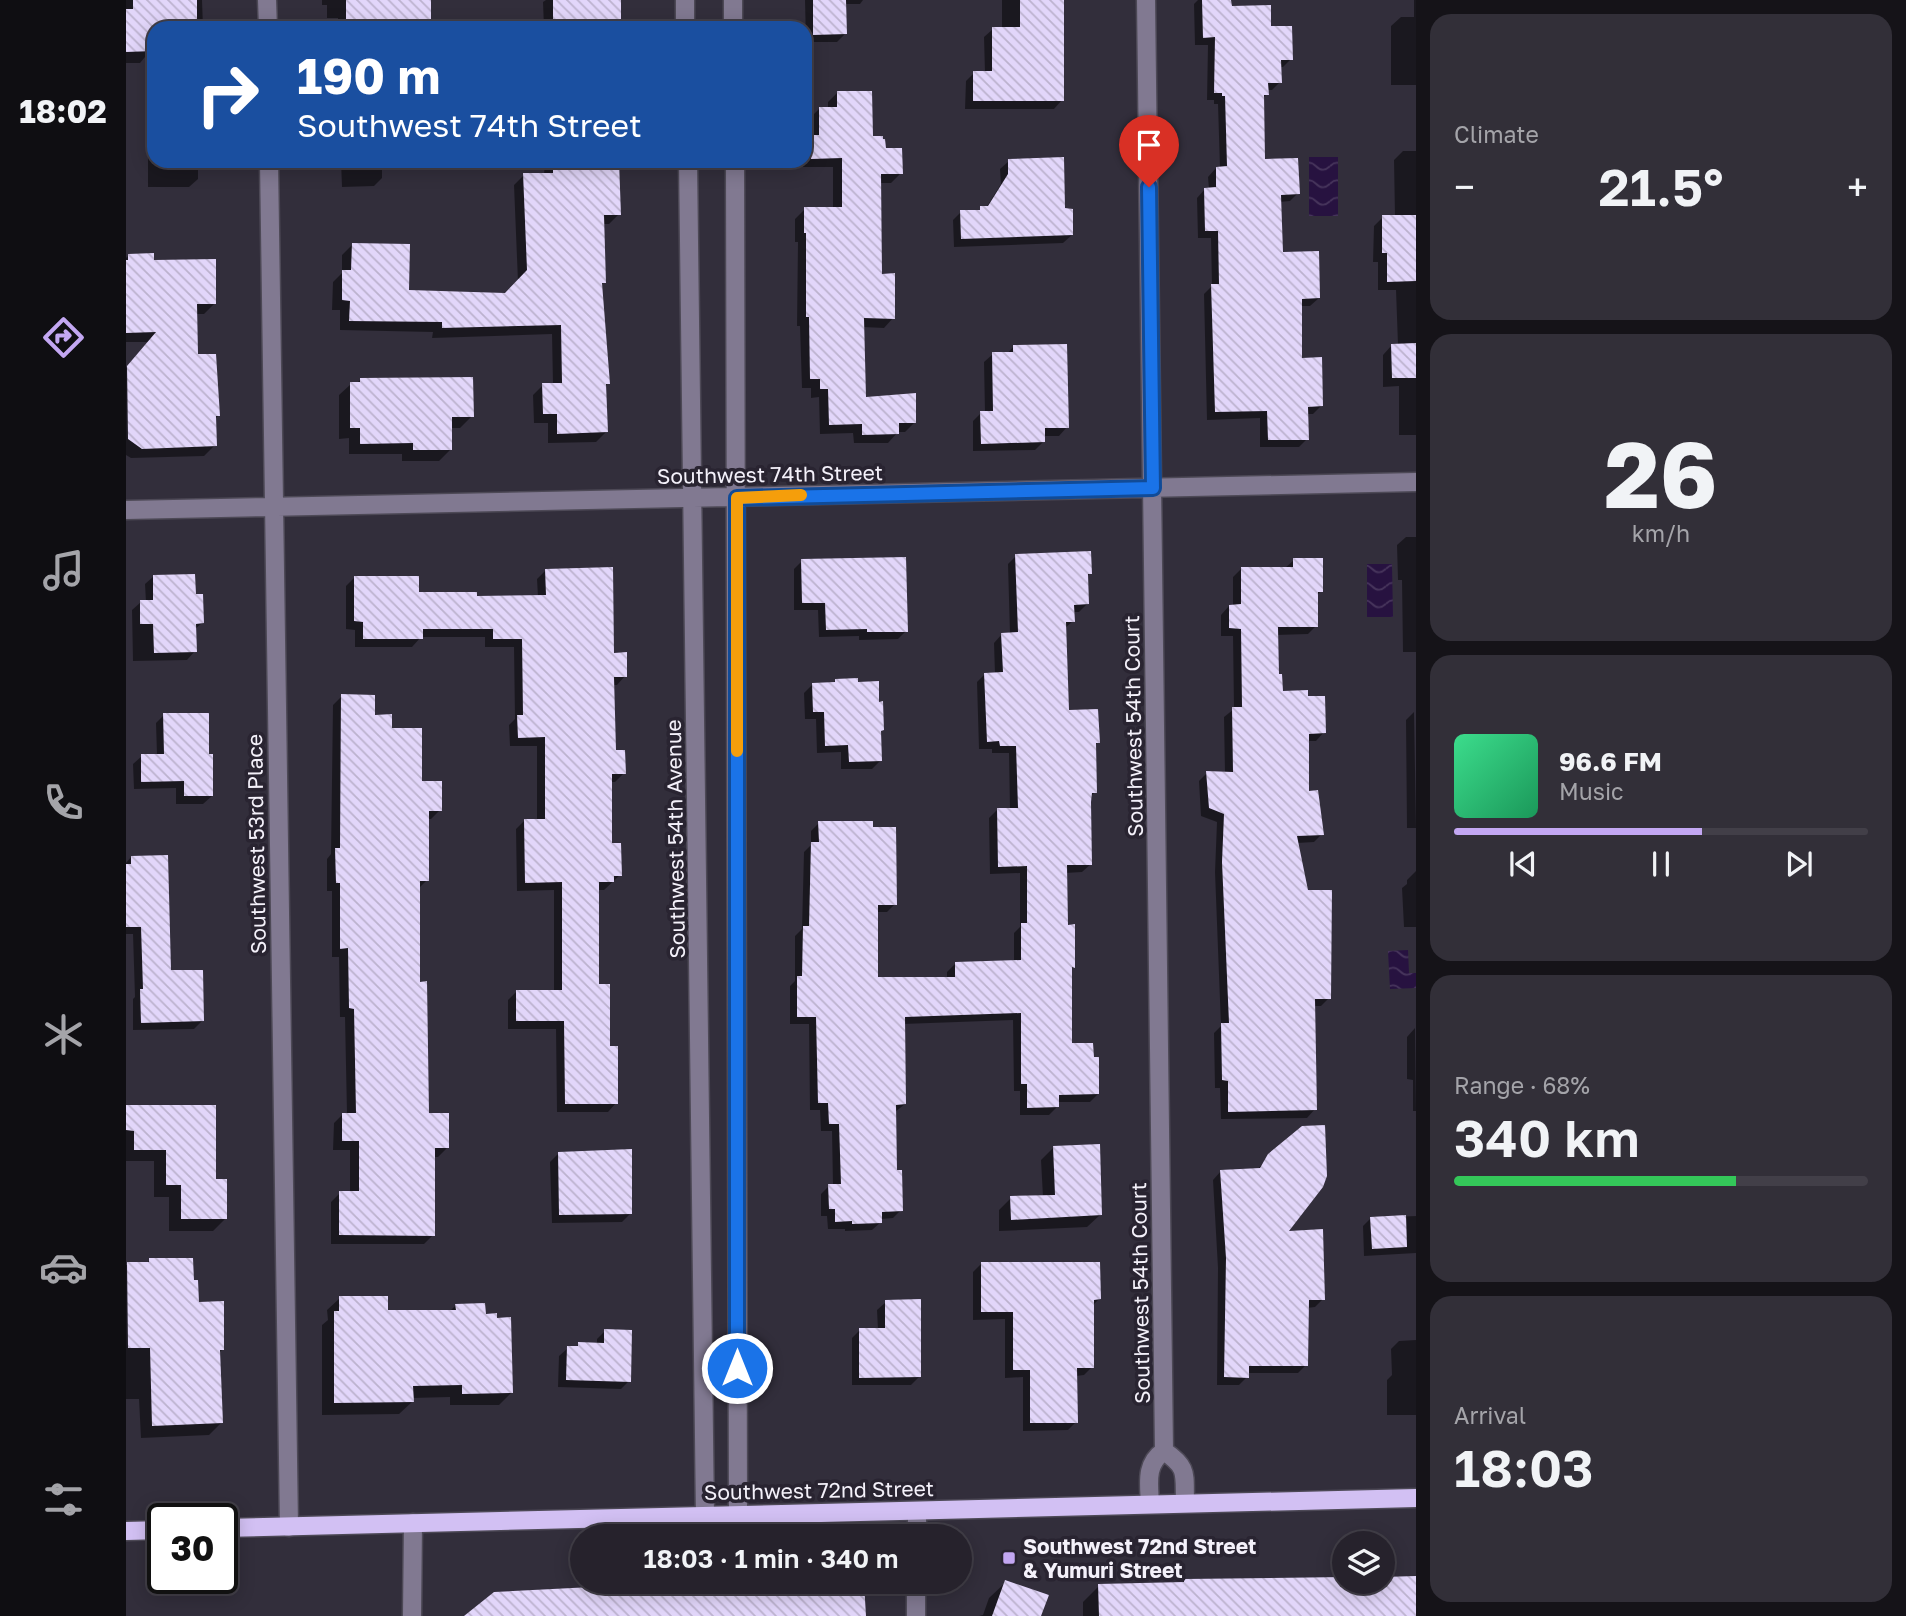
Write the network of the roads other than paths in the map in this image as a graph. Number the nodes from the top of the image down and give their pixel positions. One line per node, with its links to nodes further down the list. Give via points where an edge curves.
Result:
1 (268, 0): 5 (street)
2 (685, 0): 6 (street)
3 (733, 0): 7 (street)
4 (1146, 0): 12 (street, Southwest 54th Court)
5 (268, 21)
6 (685, 21)
7 (733, 21)
8 (269, 168): 15 (street, Southwest 53rd Place)
9 (688, 168): 14 (street, Southwest 54th Avenue)
10 (735, 168): 13 (street)
11 (1416, 482): 12 (street, Southwest 74th Street)
12 (1153, 488): 13 (street, Southwest 74th Street); 17 (street, Southwest 54th Court)
13 (737, 498): 14 (street, Southwest 74th Street); 22 (street)
14 (694, 499): 15 (street, Southwest 74th Street); 23 (street, Southwest 54th Avenue)
15 (274, 506): 16 (street, Southwest 74th Street); 26 (street, Southwest 53rd Place)
16 (126, 510)
17 (1164, 1451): 19 (street, via 1180,1462); 20 (street, Southwest 54th Court, via 1155,1457 1149,1471)
18 (1416, 1498): 19 (main road, Southwest 72nd Street)
19 (1185, 1503): 20 (main road, Southwest 72nd Street)
20 (1150, 1504): 21 (main road, Southwest 72nd Street)
21 (917, 1511): 22 (main road, Southwest 72nd Street); 25 (street)
22 (738, 1515): 23 (main road, Southwest 72nd Street)
23 (705, 1516): 24 (main road, Southwest 72nd Street)
24 (413, 1523): 26 (main road, Southwest 72nd Street); 31 (street)
25 (916, 1524)
26 (289, 1527): 27 (main road, Southwest 72nd Street)
27 (238, 1528)
28 (147, 1530): 29 (main road)
29 (126, 1531)
30 (916, 1594): 32 (street)
31 (412, 1616)
32 (916, 1616)

